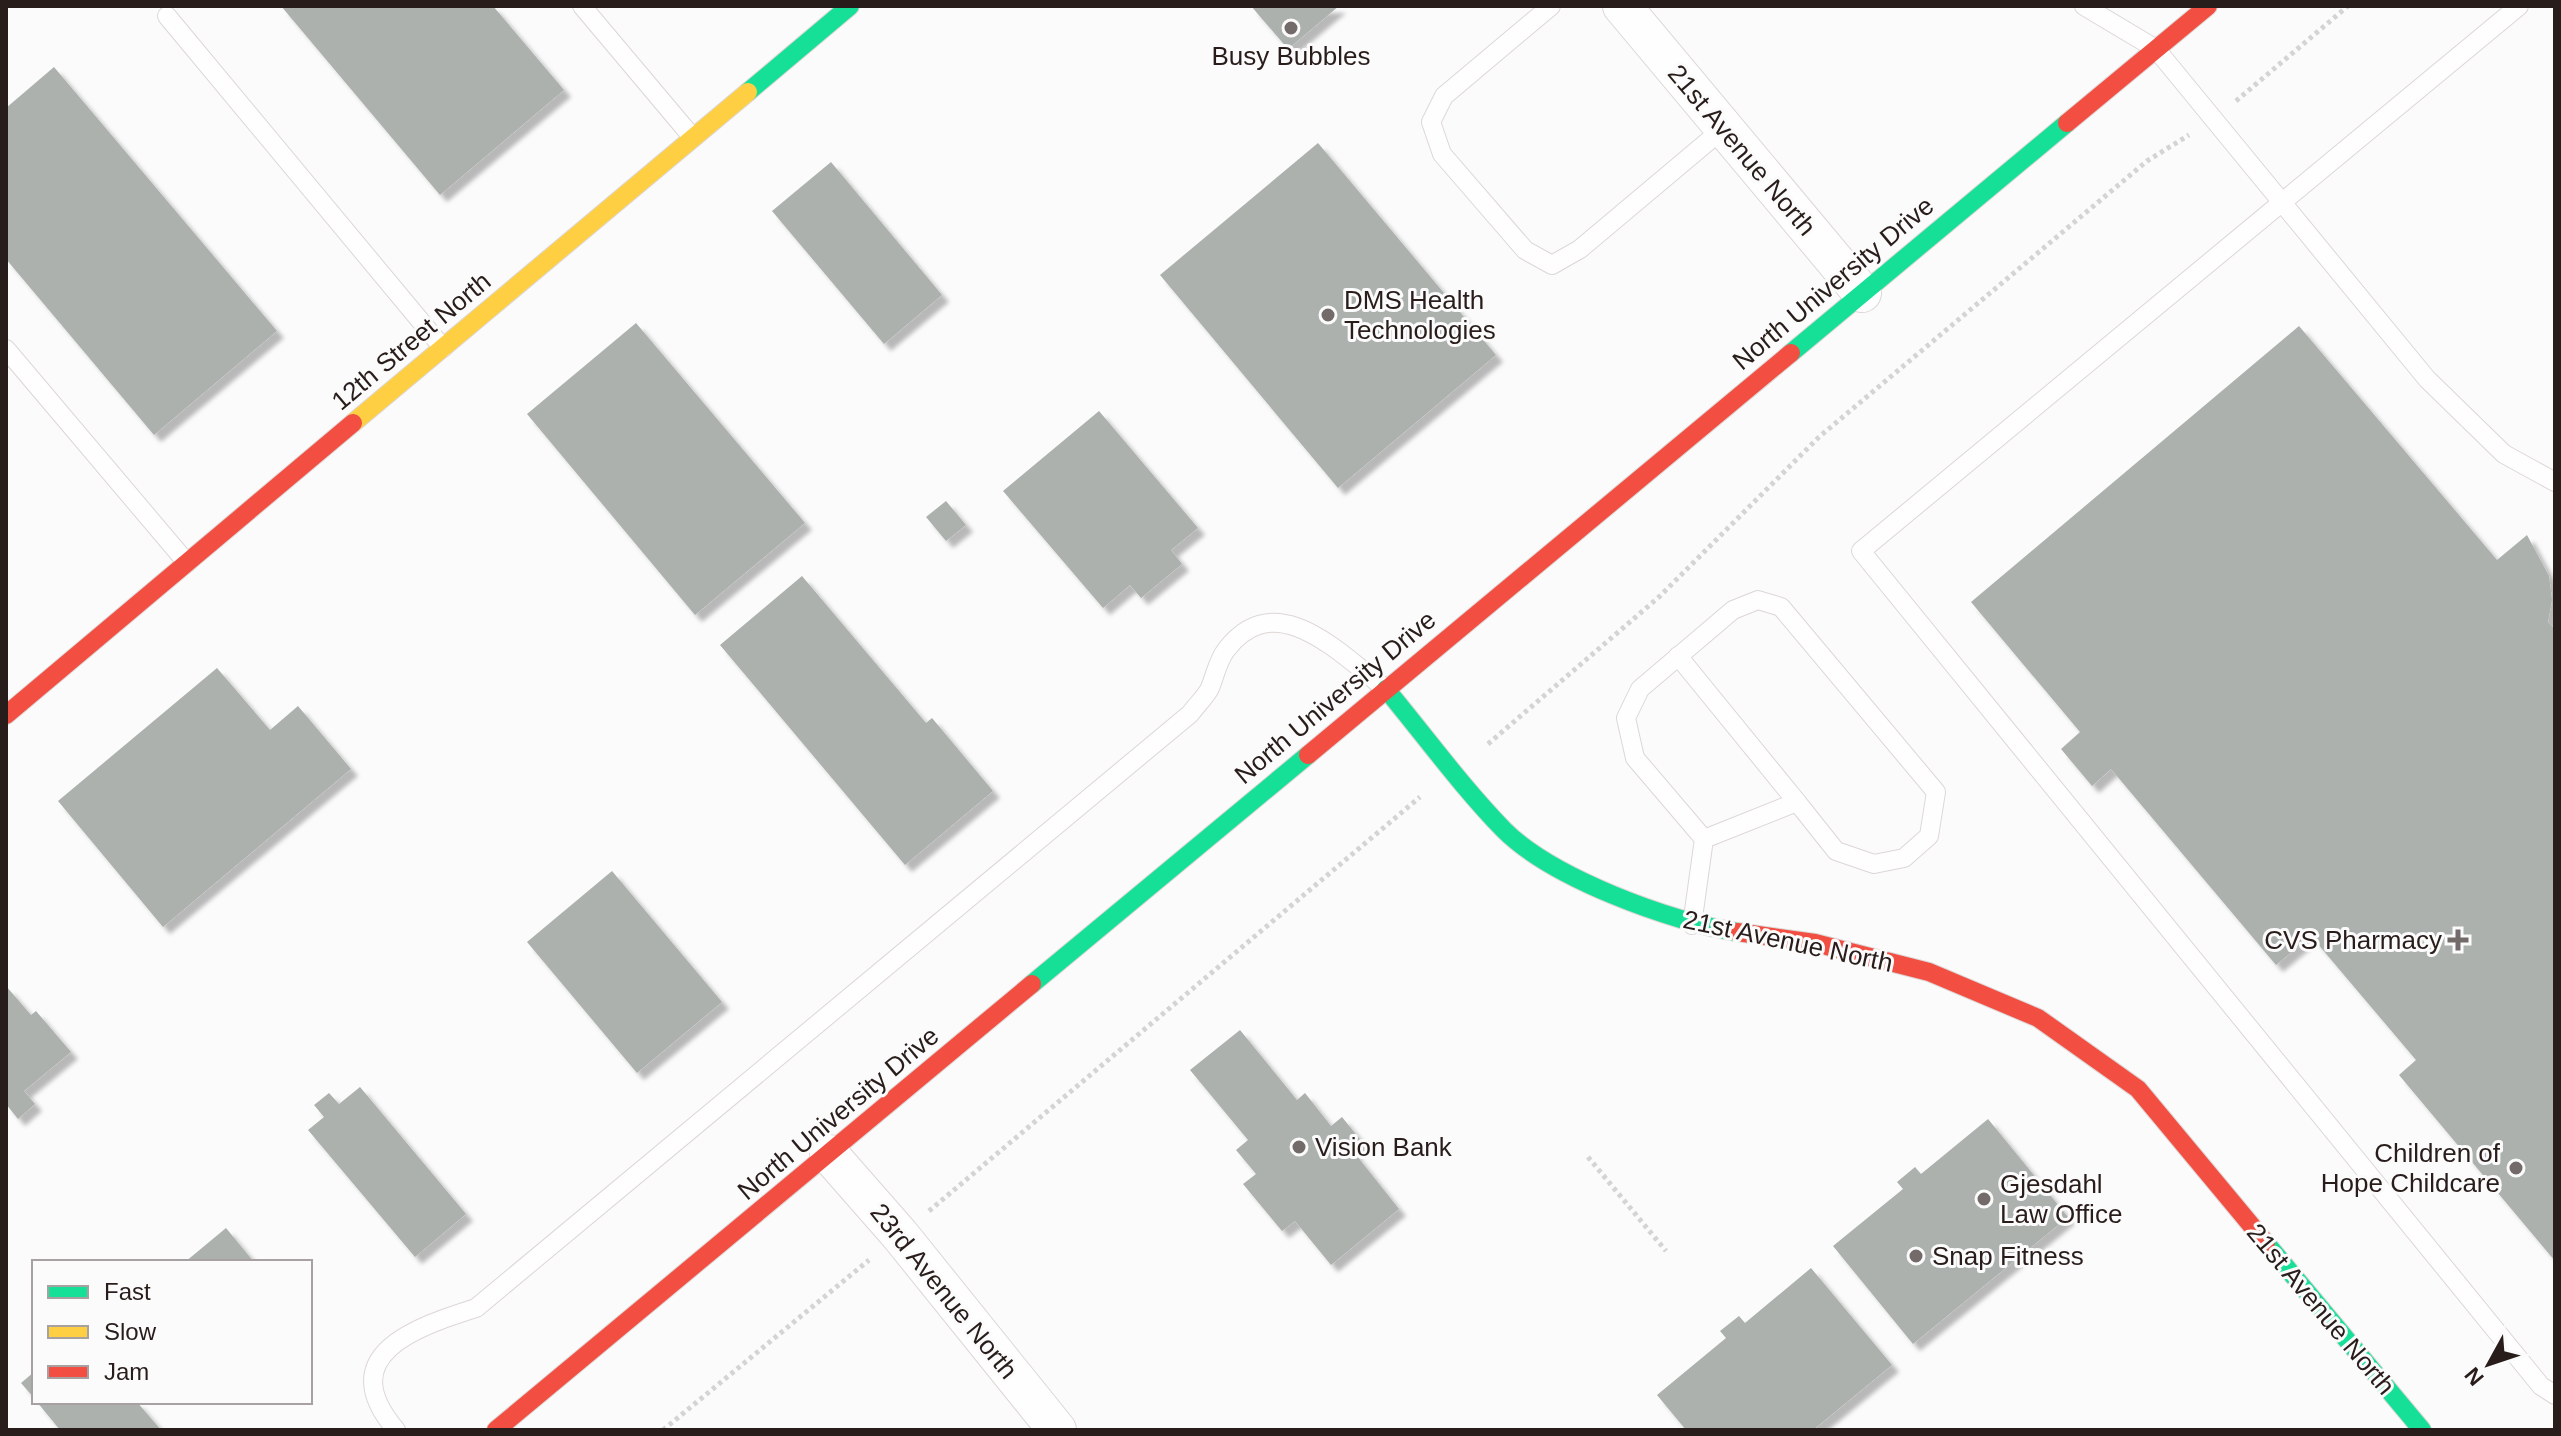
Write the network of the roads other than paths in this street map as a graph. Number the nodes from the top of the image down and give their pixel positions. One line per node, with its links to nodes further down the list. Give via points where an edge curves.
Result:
1 (582, 6): 13 (lane)
2 (819, 6): 10 (lane)
3 (850, 6): 10 (street, 12th Street North)
4 (1551, 6): 12 (lane, via 1444,96 1431,122 1442,154 1525,250 1552,265 1580,249)
5 (1622, 6): 12 (street, 21st Avenue North)
6 (2084, 6): 11 (lane)
7 (2208, 6): 11 (street, North University Drive)
8 (2519, 6): 14 (lane)
9 (167, 16): 16 (lane)
10 (832, 21): 13 (street, 12th Street North)
11 (2156, 49): 14 (lane); 15 (street, North University Drive)
12 (1724, 128): 15 (street, 21st Avenue North)
13 (693, 138): 16 (street, 12th Street North)
14 (2281, 203): 18 (lane, via 2463,417 2504,454); 27 (lane, via 1861,551 2541,1386)
15 (1862, 293): 21 (street, North University Drive)
16 (443, 348): 19 (street, 12th Street North)
17 (6, 349): 19 (lane)
18 (2555, 482)
19 (187, 563): 22 (street, 12th Street North)
20 (1678, 656): 23 (lane); 23 (lane, via 1733,610 1758,600 1781,607 1936,792 1929,836 1904,858 1874,864 1836,851); 24 (lane, via 1640,689 1626,718 1635,758)
21 (1386, 689): 25 (street, 21st Avenue North, via 1506,832 1574,878); 26 (street, North University Drive); 28 (lane, via 1324,642 1281,620 1237,636 1208,692 1190,714 476,1308 420,1326 398,1340 381,1357 374,1393)
22 (6, 715)
23 (1797, 802): 24 (lane)
24 (1704, 839): 25 (lane)
25 (1692, 925): 31 (street, 21st Avenue North, via 1815,943 1929,972 2038,1018 2138,1089)
26 (829, 1154): 29 (street, North University Drive); 30 (street, 23rd Avenue North)
27 (2555, 1395)
28 (396, 1430)
29 (496, 1430)
30 (1057, 1430)
31 (2422, 1430)

